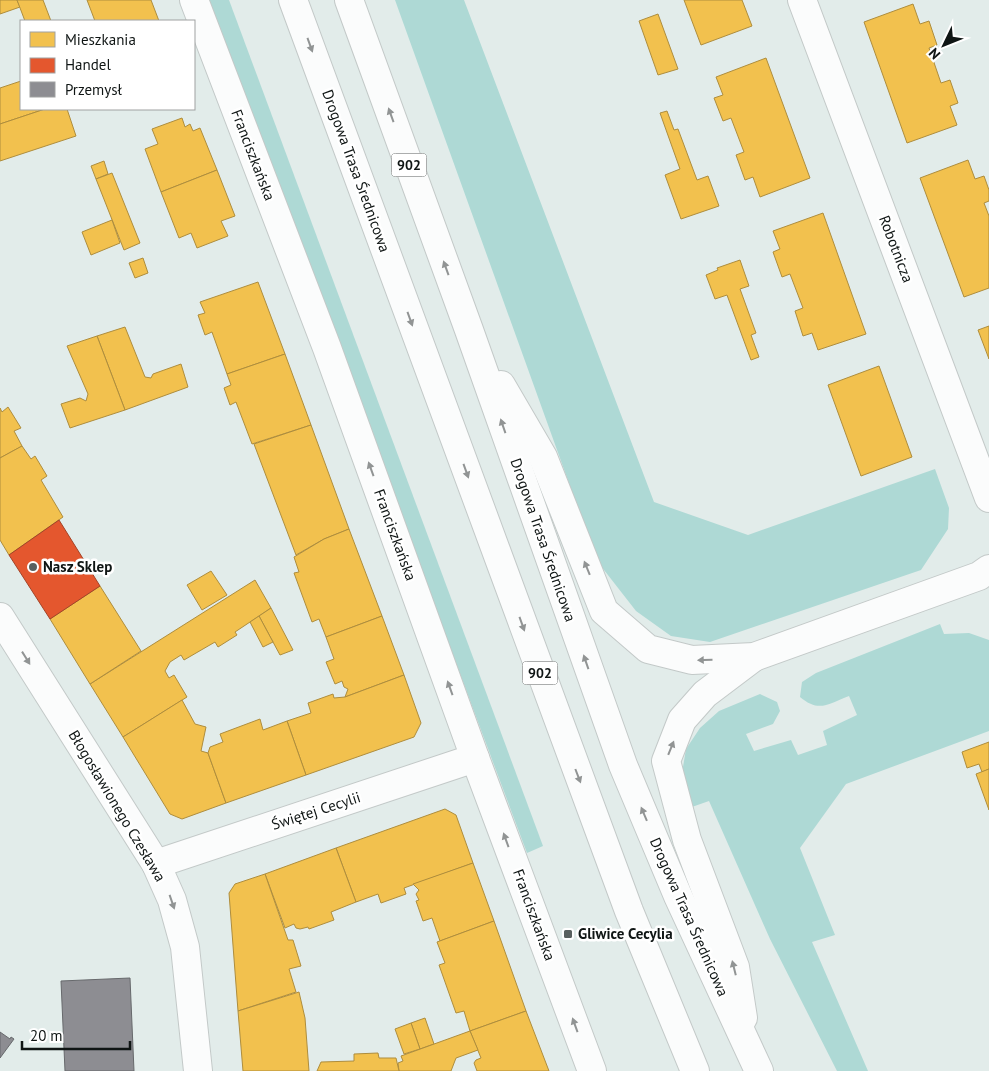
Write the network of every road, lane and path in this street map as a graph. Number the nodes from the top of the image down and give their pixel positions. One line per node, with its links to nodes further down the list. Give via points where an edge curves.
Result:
1 (194, 0): 10 (main road, Franciszkańska, one-way to 1, via 327,348)
2 (293, 0): 15 (main road, Drogowa Trasa Średnicowa / 902, one-way to 15, via 629,911)
3 (349, 0): 5 (main road, Drogowa Trasa Średnicowa / 902, one-way to 3)
4 (802, 0): 6 (main road, Robotnicza)
5 (469, 330): 9 (main road, one-way to 5, via 692,660 648,649 604,611 543,457); 12 (main road, Drogowa Trasa Średnicowa / 902, one-way to 5, via 623,765)
6 (989, 498)
7 (989, 568): 9 (main road, via 979,576)
8 (0, 617): 11 (main road, Błogosławionego Czesława, one-way to 11)
9 (754, 657): 12 (main road, one-way to 9, via 735,967 687,840 666,761 682,720 705,694)
10 (475, 758): 11 (main road, Świętej Cecylii); 14 (main road, Franciszkańska, one-way to 10)
11 (156, 864): 13 (main road, Błogosławionego Czesława, one-way to 13, via 172,900 184,947)
12 (753, 1061)
13 (198, 1071)
14 (592, 1071)
15 (695, 1071)

